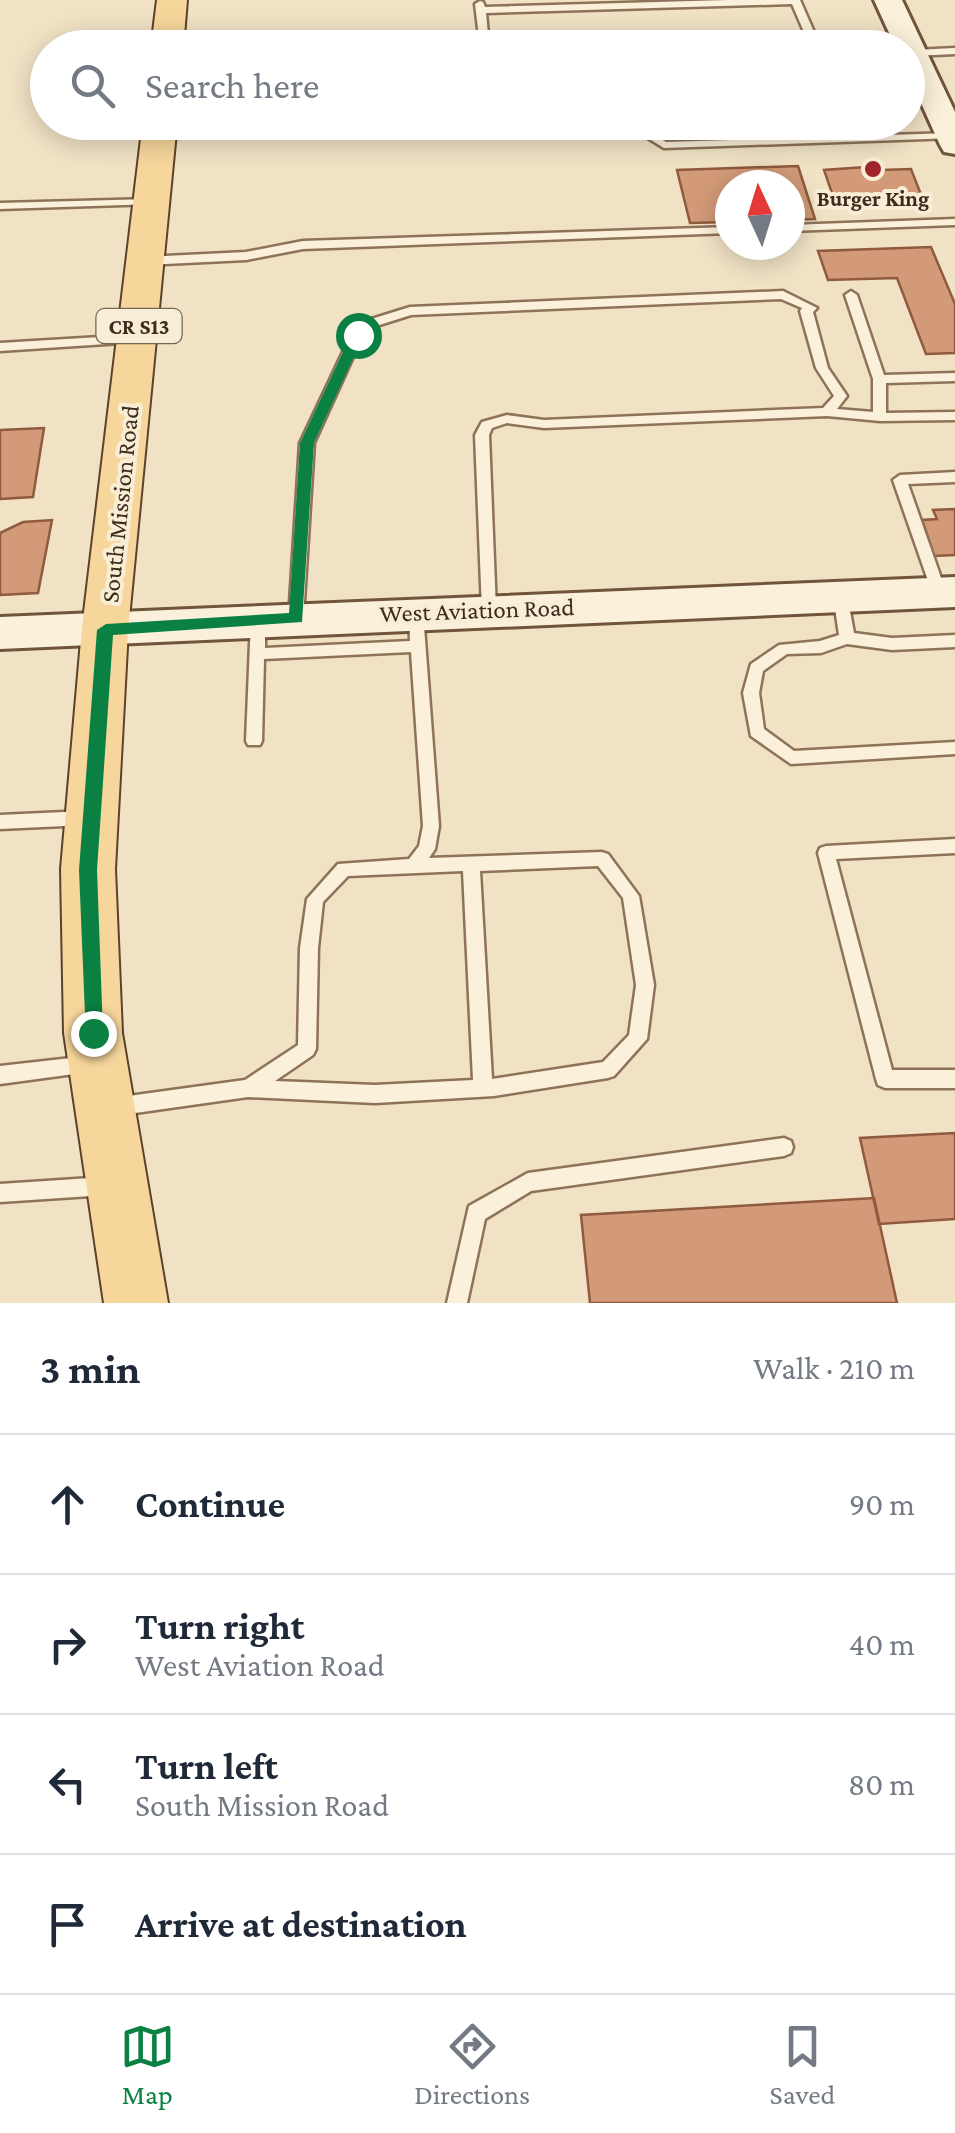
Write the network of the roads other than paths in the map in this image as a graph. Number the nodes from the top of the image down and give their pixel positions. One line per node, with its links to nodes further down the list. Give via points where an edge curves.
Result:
1 (172, 0): 5 (main road)
2 (888, 0): 8 (street)
3 (707, 2): 4 (lane); 7 (lane, via 796,1)
4 (480, 5): 6 (lane)
5 (170, 30)
6 (482, 30)
7 (808, 30)
8 (903, 30)
9 (955, 51): 10 (lane)
10 (925, 52)
11 (925, 78): 15 (street)
12 (158, 140): 16 (main road, South Mission Road / CR S13)
13 (656, 140): 14 (lane)
14 (856, 140): 15 (lane)
15 (953, 141)
16 (151, 202): 17 (lane); 21 (main road, South Mission Road / CR S13)
17 (0, 206)
18 (955, 222): 19 (lane)
19 (805, 227)
20 (715, 231): 21 (lane, via 303,245 246,256)
21 (145, 261): 23 (main road, South Mission Road / CR S13)
22 (851, 295): 26 (lane)
23 (137, 339): 24 (lane); 35 (main road, South Mission Road / CR S13)
24 (0, 347)
25 (955, 377): 26 (lane)
26 (880, 379): 29 (lane)
27 (827, 412): 29 (lane); 33 (lane, via 544,424 507,419 487,425 482,435); 36 (lane, via 841,396 822,368 806,311 811,308 783,295 410,311 370,324 358,335 307,443)
28 (955, 416): 29 (lane)
29 (880, 417)
30 (955, 478): 31 (lane, via 900,480)
31 (947, 592): 32 (street, West Aviation Road)
32 (840, 595): 33 (street, West Aviation Road); 38 (lane)
33 (490, 610): 34 (street, West Aviation Road)
34 (417, 629): 36 (street, West Aviation Road); 46 (lane, via 431,826 427,848)
35 (106, 630): 36 (street, West Aviation Road); 37 (street, West Aviation Road); 42 (main road, South Mission Road / CR S13)
36 (270, 631): 40 (lane)
37 (0, 633)
38 (847, 638): 39 (lane); 41 (lane, via 784,649 756,668 751,693 757,732 791,758)
39 (955, 641)
40 (254, 741)
41 (955, 748)
42 (93, 818): 43 (lane); 49 (main road, South Mission Road / CR S13, via 87,923)
43 (0, 822)
44 (955, 846): 48 (lane, via 826,853 885,1080)
45 (471, 865): 46 (lane); 51 (lane); 51 (lane, via 602,859 631,896 645,985 638,1039 608,1070)
46 (413, 866): 50 (lane, via 344,869 315,899 307,1048)
47 (0, 1074): 49 (lane)
48 (955, 1079)
49 (102, 1086): 50 (lane); 53 (main road, South Mission Road / CR S13)
50 (248, 1088): 51 (lane, via 375,1094)
51 (483, 1088)
52 (784, 1147): 56 (lane, via 528,1182 476,1213)
53 (117, 1185): 54 (lane); 55 (main road, South Mission Road / CR S13)
54 (0, 1193)
55 (136, 1303)
56 (457, 1303)

